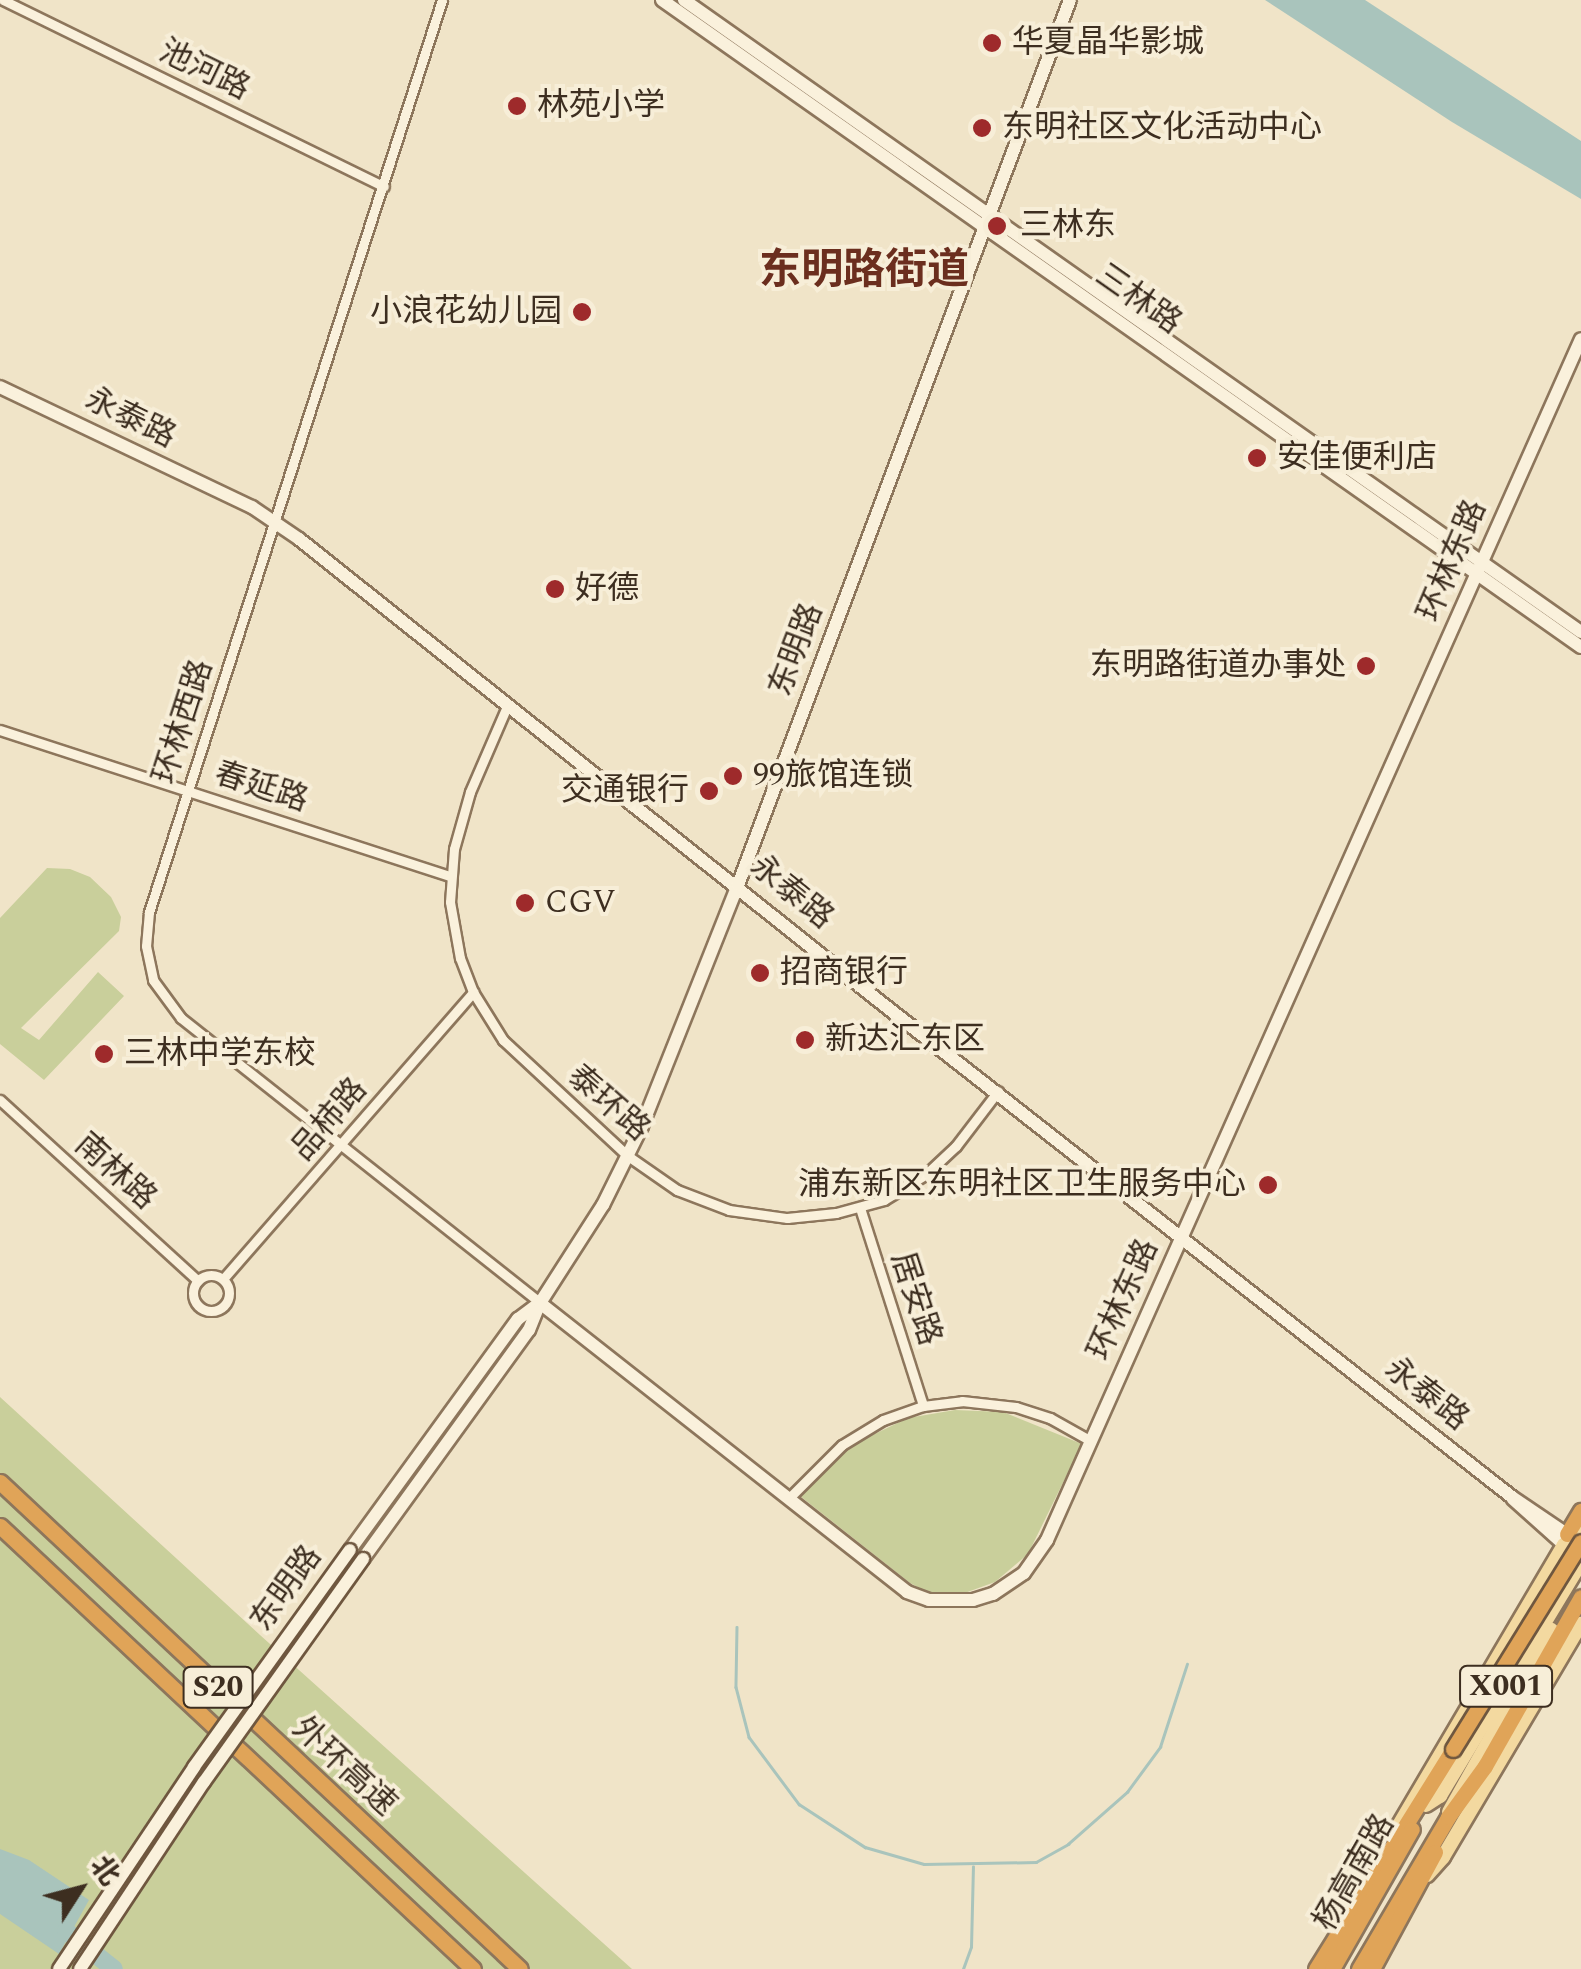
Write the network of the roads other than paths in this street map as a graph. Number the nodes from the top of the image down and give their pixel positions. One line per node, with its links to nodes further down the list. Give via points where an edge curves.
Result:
1 (3, 0): 6 (street, 池河路)
2 (442, 0): 6 (street, 环林西路)
3 (662, 0): 7 (main road, 三林路)
4 (684, 0): 7 (main road, 三林路)
5 (1070, 0): 7 (main road, 东明路)
6 (384, 187): 10 (street, 环林西路)
7 (988, 220): 11 (main road, 三林路); 18 (main road, 东明路)
8 (1581, 339): 11 (main road, 环林东路)
9 (0, 387): 10 (main road, 永泰路)
10 (275, 521): 14 (main road, 永泰路); 16 (street, 环林西路)
11 (1480, 568): 12 (main road, 三林路); 13 (main road, 三林路); 25 (main road, 环林东路)
12 (1581, 632)
13 (1581, 647)
14 (508, 703): 17 (street, 泰环路, via 470,792); 18 (main road, 永泰路)
15 (0, 730): 16 (street, 春延路)
16 (188, 791): 17 (street, 春延路); 22 (street, 环林西路, via 149,912 153,980 181,1018)
17 (450, 876): 19 (street, 泰环路, via 453,930)
18 (738, 885): 20 (main road, 永泰路); 23 (main road, 东明路)
19 (473, 992): 22 (street, 品柿路); 23 (street, 泰环路, via 528,1068)
20 (998, 1091): 24 (street, 泰环路, via 931,1170); 25 (main road, 永泰路)
21 (0, 1100): 27 (street, 南林路)
22 (342, 1144): 26 (street, 品柿路); 28 (street, 环林西路)
23 (628, 1156): 24 (street, 泰环路, via 678,1190 730,1210 787,1218); 28 (main road, 东明路)
24 (860, 1208): 29 (street, 居安路)
25 (1182, 1238): 30 (main road, 环林东路); 35 (main road, 永泰路)
26 (223, 1279): 27 (street, via 210,1275); 27 (street, via 229,1298 212,1311 195,1301)
27 (198, 1281)
28 (540, 1303): 32 (main road, 环林东路); 45 (main road, 东明路, bridge, via 518,1319 350,1550); 46 (main road, 东明路, bridge, via 529,1330 204,1782)
29 (923, 1406): 30 (street, via 962,1401 1016,1407); 32 (street, via 842,1446)
30 (1091, 1441): 32 (main road, 环林东路, via 1036,1558 1010,1584 972,1600 928,1600 908,1592)
31 (0, 1482): 48 (highway, 外环高速 / S20)
32 (788, 1499)
33 (1581, 1511): 35 (highway)
34 (0, 1526): 47 (highway, 外环高速 / S20)
35 (1574, 1540): 36 (main road, 杨高南路); 40 (highway, 杨高南路 / X001, bridge); 40 (main road, 杨高南路 / X001, via 1549,1569)
36 (1581, 1560): 42 (main road, 杨高南路 / X001, via 1440,1796)
37 (1581, 1579): 43 (main road, 杨高南路 / X001, via 1450,1802)
38 (1581, 1597): 41 (highway, 杨高南路 / X001)
39 (1581, 1624): 44 (main road, 杨高南路 / X001)
40 (1450, 1746): 42 (highway, 杨高南路 / X001); 49 (highway)
41 (1485, 1766): 43 (highway, 杨高南路 / X001); 44 (highway)
42 (1426, 1805): 50 (highway, 杨高南路 / X001)
43 (1448, 1817): 51 (highway, 杨高南路 / X001)
44 (1426, 1876): 52 (highway)
45 (59, 1969)
46 (80, 1969)
47 (473, 1969)
48 (520, 1969)
49 (1316, 1969)
50 (1332, 1969)
51 (1359, 1969)
52 (1372, 1969)

